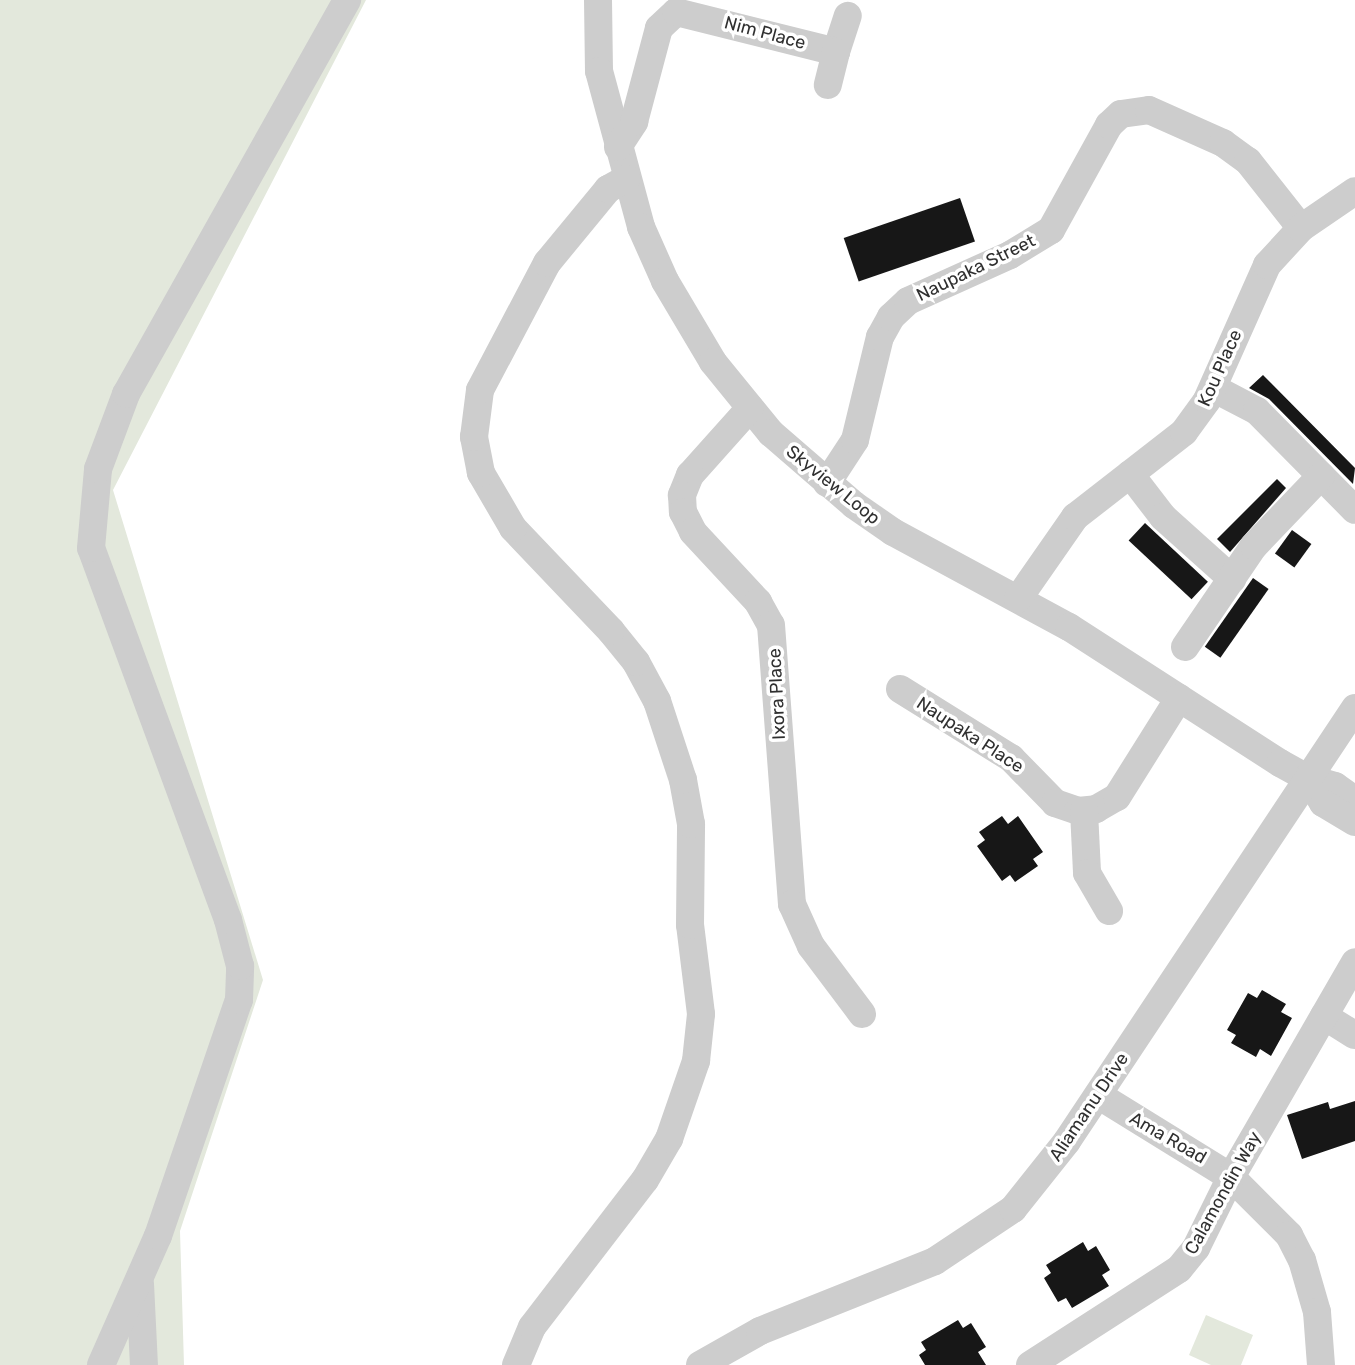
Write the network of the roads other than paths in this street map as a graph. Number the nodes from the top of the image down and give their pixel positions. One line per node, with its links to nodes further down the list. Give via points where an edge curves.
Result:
1 (347, 0): 33 (street, via 126,394 98,469 91,548 228,920 240,966 239,1000)
2 (598, 0): 6 (street, Skyview Loop, via 599,71)
3 (848, 16): 4 (street)
4 (836, 52): 5 (street); 6 (street, Nim Place, via 691,13 674,13 659,28 634,122)
5 (828, 85)
6 (618, 146): 7 (street, Skyview Loop)
7 (626, 179): 11 (street, Skyview Loop, via 641,227 675,299 713,362); 36 (street, via 608,189 547,263 480,390 474,437 481,473 513,528 611,631 636,662 657,701 683,780 691,824 690,925 701,1014 696,1061 669,1139 646,1180 532,1327)
8 (1355, 191): 9 (street, Kou Place)
9 (1301, 228): 10 (street, Kou Place, via 1279,249 1257,283); 14 (street, Naupaka Street, via 1253,167 1223,143 1149,110 1121,114 1107,129 1051,230 1010,256 908,301 891,317 880,337 855,440)
10 (1213, 388): 12 (street, Kou Place, via 1184,432); 13 (street, via 1249,405)
11 (750, 408): 14 (street, Skyview Loop, via 792,455); 28 (street, Ixora Place, via 690,475 682,495 683,512 693,531 758,602 771,625 792,904 811,946)
12 (1130, 474): 16 (street, via 1163,517); 17 (street, Kou Place, via 1075,517)
13 (1321, 476): 15 (street); 16 (street, via 1254,547)
14 (827, 483): 17 (street, Skyview Loop, via 893,531)
15 (1355, 510)
16 (1232, 579): 18 (street)
17 (1017, 599): 20 (street, Skyview Loop)
18 (1185, 647)
19 (900, 689): 24 (street, Naupaka Place, via 1012,758 1055,803)
20 (1179, 698): 22 (street, Skyview Loop); 24 (street, via 1121,792 1108,804)
21 (1355, 708): 22 (street, Aliamanu Drive)
22 (1307, 778): 23 (street, via 1335,786); 25 (street, via 1323,803); 31 (street, Aliamanu Drive)
23 (1355, 800)
24 (1084, 811): 26 (street, via 1087,873)
25 (1355, 822)
26 (1109, 911)
27 (1355, 962): 29 (street, Calamondin Way)
28 (862, 1014)
29 (1324, 1016): 30 (street); 32 (street, Calamondin Way)
30 (1355, 1035)
31 (1098, 1096): 32 (street, Ama Road); 37 (street, Aliamanu Drive, via 1051,1164 993,1226 935,1261 760,1331)
32 (1231, 1177): 38 (street, Calamondin Way, via 1196,1248 1179,1269); 39 (street, Ama Road, via 1270,1213 1302,1261 1317,1312)
33 (140, 1278): 34 (street); 35 (street)
34 (101, 1365)
35 (144, 1365)
36 (516, 1365)
37 (700, 1365)
38 (1030, 1365)
39 (1321, 1365)

